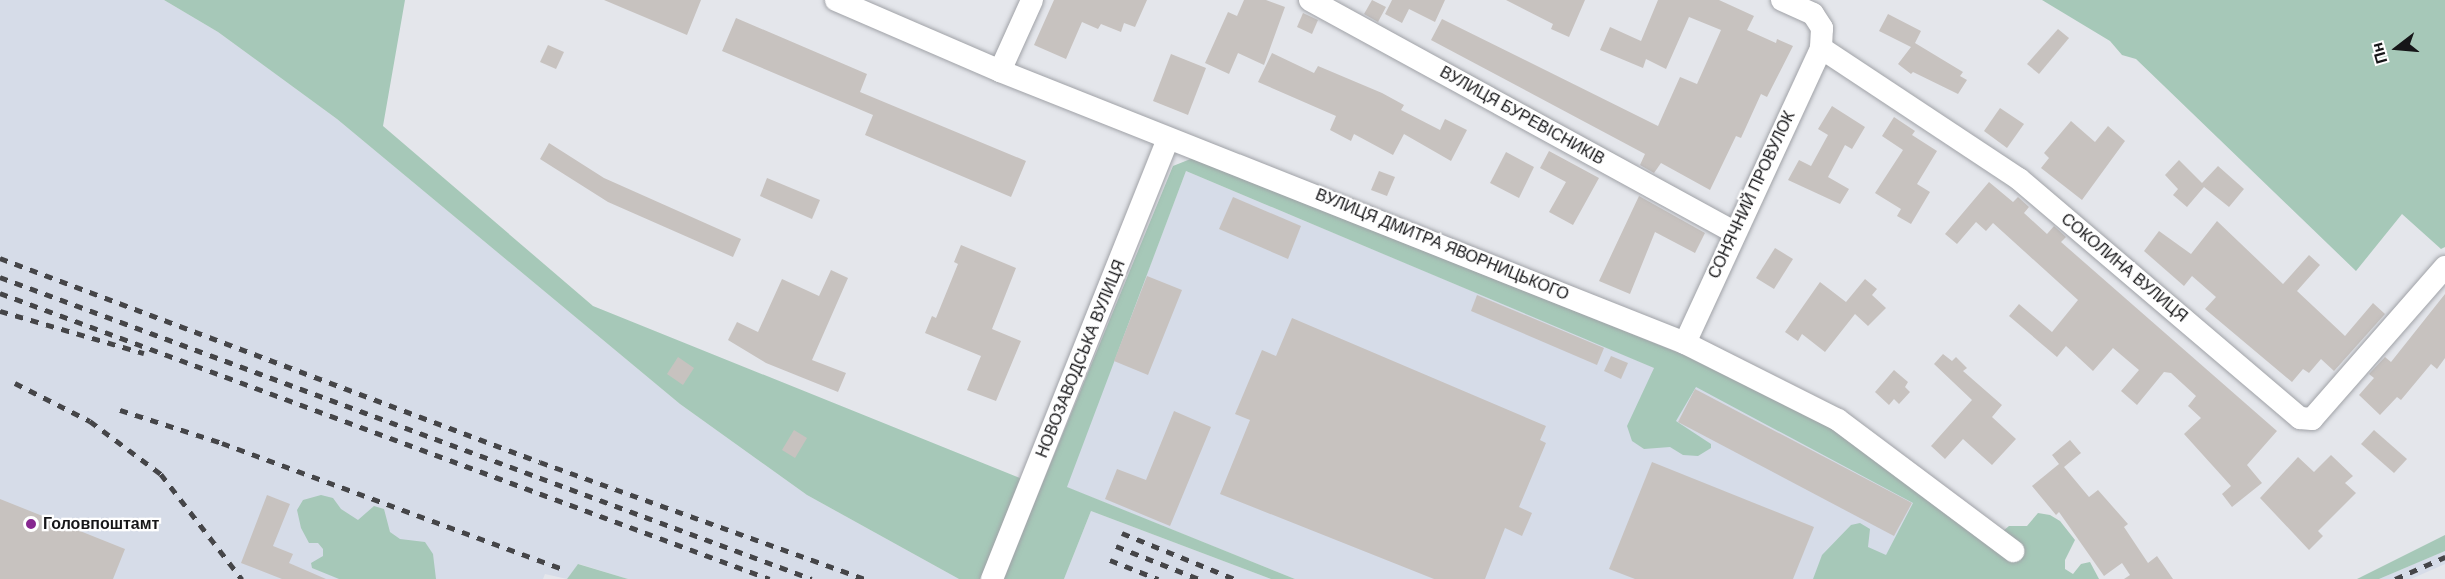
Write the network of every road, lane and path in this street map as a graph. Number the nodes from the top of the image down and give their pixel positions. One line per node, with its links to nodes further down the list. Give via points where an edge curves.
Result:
1 (836, 0): 6 (street, ВУЛИЦЯ ДМИТРА ЯВОРНИЦЬКОГО)
2 (1032, 0): 6 (street)
3 (1310, 0): 8 (street, ВУЛИЦЯ БУРЕВІСНИКІВ)
4 (1782, 0): 5 (street, via 1813,14 1822,28)
5 (1821, 48): 8 (street, СОНЯЧНИЙ ПРОВУЛОК); 9 (street, СОКОЛИНА ВУЛИЦЯ, via 2019,179 2300,418 2312,419)
6 (1000, 71): 7 (street, ВУЛИЦЯ ДМИТРА ЯВОРНИЦЬКОГО)
7 (1168, 139): 10 (street, ВУЛИЦЯ ДМИТРА ЯВОРНИЦЬКОГО, via 1323,196); 12 (street, НОВОЗАВОДСЬКА ВУЛИЦЯ)
8 (1734, 232): 10 (street, СОНЯЧНИЙ ПРОВУЛОК)
9 (2445, 267)
10 (1685, 343): 11 (street, ВУЛИЦЯ ДМИТРА ЯВОРНИЦЬКОГО, via 1838,420)
11 (2013, 551)
12 (992, 579)

